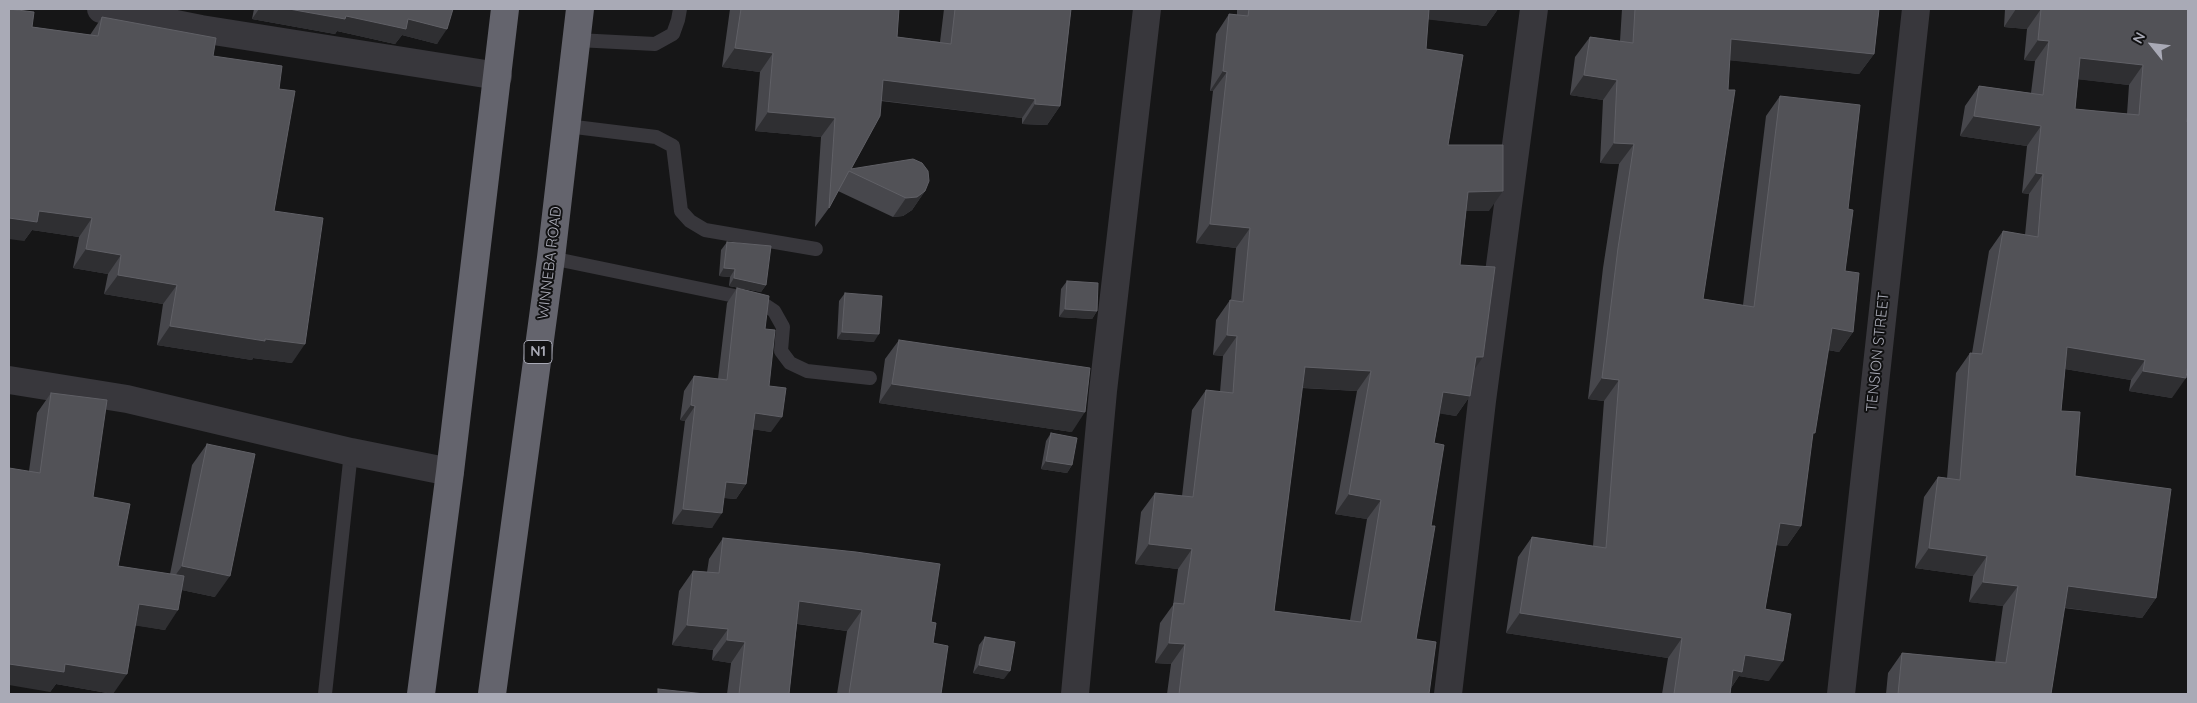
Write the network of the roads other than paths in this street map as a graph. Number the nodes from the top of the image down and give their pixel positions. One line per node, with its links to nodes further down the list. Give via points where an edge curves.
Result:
1 (101, 9): 9 (street, via 201,29)
2 (505, 9): 9 (highway)
3 (580, 9): 8 (highway, WINNEBA ROAD / N1)
4 (680, 9): 8 (lane, via 673,34 655,44)
5 (1147, 9): 20 (street, via 1104,392)
6 (1534, 9): 21 (street, via 1482,401)
7 (1916, 9): 22 (street, TENSION STREET)
8 (577, 40): 10 (highway, WINNEBA ROAD / N1)
9 (498, 76): 16 (highway)
10 (567, 126): 11 (lane, via 656,137 673,146 681,211 690,222 704,230); 12 (highway, WINNEBA ROAD / N1)
11 (816, 249)
12 (551, 258): 13 (lane, via 759,301 774,311 783,327 781,351 790,363 807,371); 19 (highway, WINNEBA ROAD / N1)
13 (870, 378)
14 (9, 380): 15 (street, via 127,399)
15 (352, 452): 16 (street); 17 (lane)
16 (450, 472): 18 (highway)
17 (325, 694)
18 (421, 694)
19 (492, 694)
20 (1075, 694)
21 (1448, 694)
22 (1841, 694)

